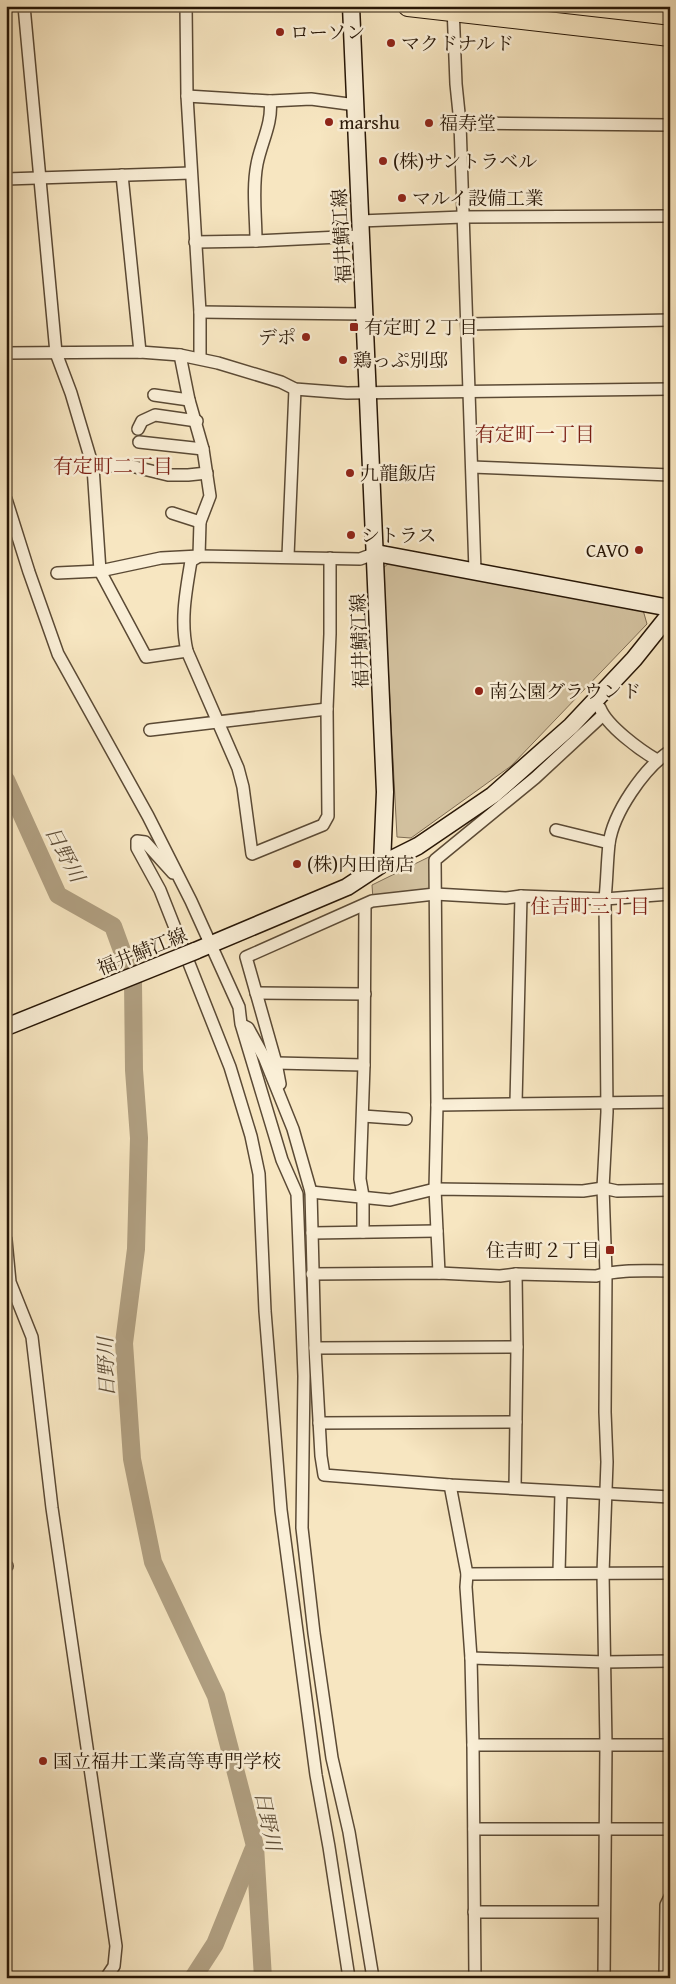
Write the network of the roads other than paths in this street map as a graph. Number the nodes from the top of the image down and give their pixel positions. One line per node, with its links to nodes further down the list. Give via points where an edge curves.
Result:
1 (24, 6): 14 (street)
2 (186, 6): 7 (street)
3 (351, 6): 9 (main road, 福井鯖江線)
4 (408, 6): 5 (highway)
5 (453, 9): 6 (highway); 10 (street)
6 (670, 36)
7 (187, 96): 8 (street); 12 (street)
8 (270, 100): 9 (street, via 311,99); 19 (street, via 272,111 257,164)
9 (356, 105): 18 (main road, 福井鯖江線)
10 (460, 122): 11 (street); 17 (street)
11 (670, 124)
12 (191, 173): 13 (street); 20 (street)
13 (122, 175): 14 (street); 25 (street)
14 (39, 176): 15 (street); 27 (street)
15 (6, 179)
16 (670, 216): 17 (street)
17 (463, 217): 18 (street); 24 (street)
18 (360, 228): 19 (street); 22 (main road, 福井鯖江線)
19 (256, 241): 20 (street)
20 (195, 242): 21 (street)
21 (200, 312): 22 (street); 29 (street)
22 (365, 314): 33 (main road, 福井鯖江線)
23 (670, 320): 24 (street)
24 (468, 324): 32 (street)
25 (140, 352): 27 (street); 28 (street)
26 (6, 353): 27 (street)
27 (56, 353): 40 (street)
28 (180, 355): 29 (street); 35 (street)
29 (200, 358): 30 (street)
30 (295, 389): 33 (street); 49 (street)
31 (670, 389): 32 (street)
32 (470, 392): 33 (street); 41 (street)
33 (369, 393): 47 (main road, 福井鯖江線)
34 (154, 395): 35 (street)
35 (189, 400): 36 (street)
36 (196, 421): 37 (street, via 155,415 142,421); 39 (street)
37 (138, 429)
38 (139, 442): 39 (street)
39 (203, 449): 42 (street)
40 (93, 468): 42 (street, via 128,466 168,475); 51 (street)
41 (472, 468): 43 (street); 52 (street)
42 (207, 473): 46 (street, via 210,496)
43 (670, 474)
44 (6, 499): 67 (street, via 58,654)
45 (172, 513): 46 (street)
46 (200, 522): 48 (street)
47 (376, 553): 50 (street, via 360,559); 52 (main road); 66 (main road, 福井鯖江線, via 385,792)
48 (200, 556): 49 (street); 51 (street, via 161,558); 56 (street, via 191,561 183,615)
49 (288, 556): 50 (street)
50 (330, 558): 58 (street)
51 (100, 571): 53 (street); 56 (street, via 146,656)
52 (475, 571): 54 (main road)
53 (57, 573)
54 (670, 608)
55 (670, 614): 57 (main road)
56 (187, 651): 60 (street)
57 (597, 699): 59 (street); 66 (main road, via 493,795 418,846)
58 (327, 709): 60 (street); 60 (street, via 326,821 252,854 243,787)
59 (603, 715): 63 (street, via 633,744); 68 (street, via 535,778 435,860)
60 (219, 722): 61 (street)
61 (150, 730)
62 (670, 751): 63 (street)
63 (657, 760): 65 (street, via 618,815)
64 (556, 830): 65 (street)
65 (609, 843): 71 (street)
66 (382, 864): 73 (main road, 福井鯖江線, via 348,887)
67 (181, 882): 73 (street); 128 (street, via 145,842 137,841 137,848 160,890 230,1067 259,1174 265,1311 280,1510 316,1775)
68 (435, 894): 70 (street); 72 (street, via 372,901); 84 (street)
69 (670, 894): 71 (street)
70 (521, 896): 71 (street); 81 (street)
71 (605, 899): 82 (street)
72 (365, 905): 74 (street, via 246,957); 75 (street)
73 (211, 945): 76 (street, via 239,1007); 77 (main road, 福井鯖江線, bridge)
74 (256, 993): 75 (street); 78 (street)
75 (364, 994): 79 (street)
76 (241, 1024): 83 (street, via 248,1028 264,1058); 129 (street, via 282,1160 297,1194 304,1376 302,1528 332,1758 349,1832)
77 (6, 1027)
78 (276, 1063): 79 (street); 83 (street)
79 (364, 1065): 85 (street)
80 (670, 1102): 82 (street)
81 (516, 1103): 82 (street); 84 (street)
82 (606, 1104): 87 (street)
83 (283, 1105): 90 (street)
84 (437, 1105): 88 (street)
85 (362, 1116): 86 (street); 91 (street, via 360,1179)
86 (406, 1119)
87 (603, 1188): 88 (street, via 583,1191); 89 (street, via 617,1191); 98 (street)
88 (435, 1189): 91 (street, via 390,1200); 92 (street)
89 (670, 1190)
90 (311, 1192): 91 (street); 93 (street)
91 (363, 1196): 94 (street)
92 (437, 1231): 94 (street); 97 (street)
93 (312, 1232): 94 (street); 99 (street)
94 (364, 1232)
95 (6, 1240): 101 (street)
96 (670, 1271): 98 (street)
97 (439, 1273): 99 (street); 100 (street)
98 (606, 1273): 100 (street, via 596,1276); 109 (street)
99 (312, 1274): 103 (street)
100 (516, 1274): 102 (street)
101 (11, 1296): 127 (street, via 32,1338 52,1508 116,1946 114,1966)
102 (517, 1347): 103 (street); 104 (street)
103 (315, 1348): 105 (street)
104 (516, 1422): 105 (street); 107 (street)
105 (319, 1423): 106 (street, via 324,1475)
106 (450, 1485): 107 (street); 114 (street)
107 (515, 1488): 108 (street)
108 (561, 1492): 109 (street); 111 (street)
109 (605, 1494): 110 (street); 112 (street)
110 (670, 1498)
111 (559, 1573): 112 (street); 114 (street)
112 (603, 1573): 113 (street); 117 (street)
113 (670, 1573)
114 (466, 1574): 115 (street)
115 (471, 1658): 117 (street); 118 (street)
116 (670, 1661): 117 (street)
117 (605, 1662): 119 (street)
118 (473, 1745): 119 (street); 121 (street)
119 (606, 1745): 120 (street); 123 (street)
120 (670, 1745)
121 (474, 1829): 123 (street); 125 (street)
122 (670, 1829): 123 (street)
123 (604, 1830): 126 (street)
124 (670, 1897): 132 (street, via 666,1904)
125 (474, 1912): 126 (street); 130 (street)
126 (603, 1912): 131 (street)
127 (106, 1978)
128 (349, 1978)
129 (373, 1978)
130 (475, 1978)
131 (604, 1978)
132 (665, 1978)

